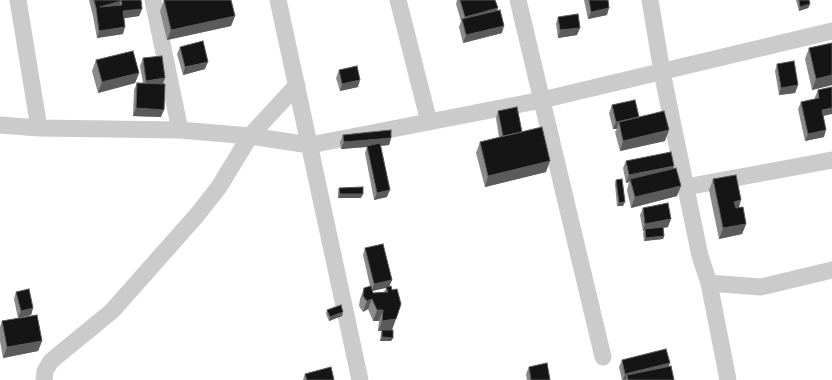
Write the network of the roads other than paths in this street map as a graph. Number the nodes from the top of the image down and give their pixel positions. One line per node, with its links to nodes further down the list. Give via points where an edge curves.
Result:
1 (18, 0): 13 (street)
2 (153, 0): 14 (street)
3 (278, 0): 9 (street)
4 (398, 0): 11 (street)
5 (518, 0): 10 (street)
6 (650, 0): 8 (street)
7 (832, 31): 8 (street)
8 (662, 72): 10 (street); 18 (street)
9 (297, 85): 15 (street); 16 (street)
10 (542, 100): 11 (street); 21 (street)
11 (429, 122): 16 (street)
12 (0, 125): 13 (street)
13 (39, 128): 14 (street)
14 (180, 130): 15 (street)
15 (250, 136): 16 (street); 22 (street, via 219,187 197,215 112,311 51,361 45,371)
16 (310, 145): 23 (street)
17 (832, 160): 18 (street)
18 (686, 187): 20 (street, via 700,256)
19 (832, 270): 20 (street, via 761,287)
20 (709, 283): 24 (street)
21 (603, 357)
22 (44, 380)
23 (360, 380)
24 (728, 380)

